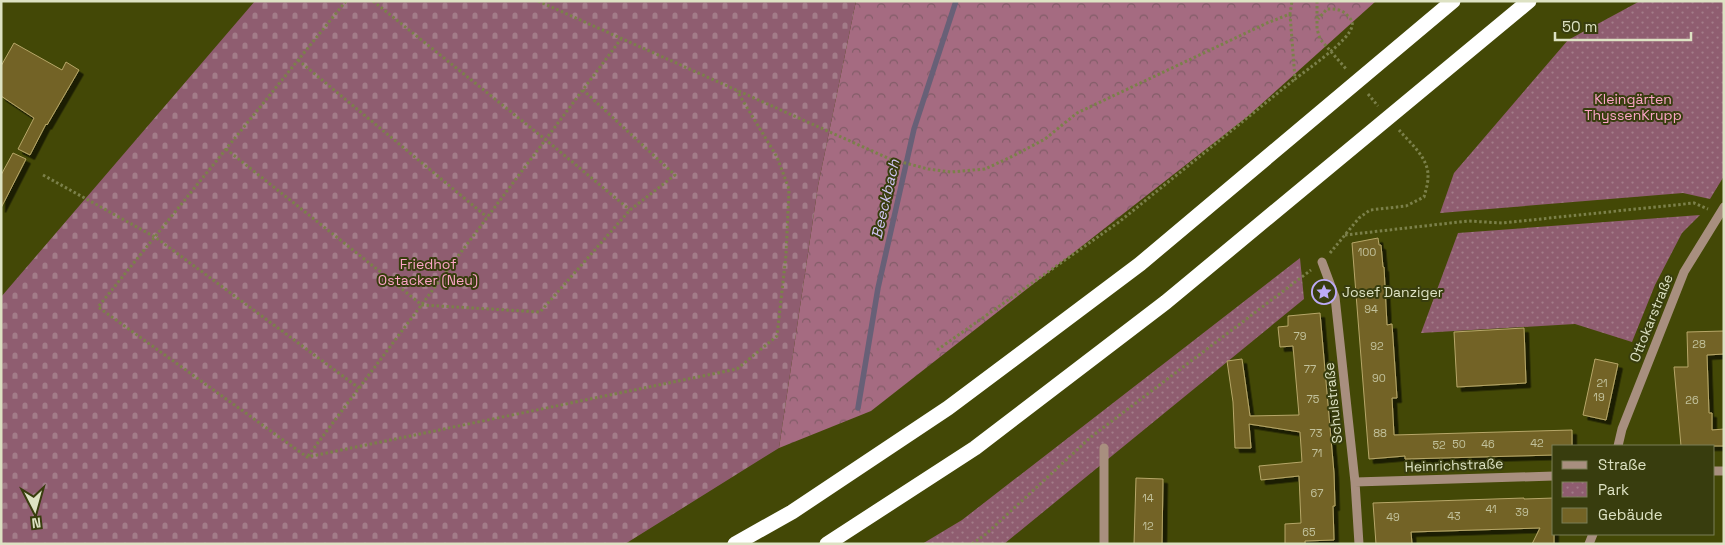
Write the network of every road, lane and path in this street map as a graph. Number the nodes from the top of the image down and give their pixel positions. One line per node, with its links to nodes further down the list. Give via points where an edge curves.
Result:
1 (346, 1): 11 (path)
2 (373, 1): 19 (path)
3 (538, 1): 10 (path)
4 (1292, 1): 8 (path)
5 (1317, 1): 9 (path)
6 (1453, 1): 36 (highway, via 1140,264 948,408 792,512)
7 (1529, 1): 37 (highway, via 1166,302 974,448)
8 (1290, 14): 13 (path); 15 (path, via 1077,113 1045,139 985,169 928,170 890,159)
9 (1318, 19): 12 (path, via 1320,39); 13 (path, via 1327,9 1337,9 1352,20 1352,27 1345,39)
10 (622, 39): 14 (path); 15 (path)
11 (298, 60): 20 (path); 24 (path)
12 (1352, 75)
13 (1295, 79): 29 (path, via 1119,222)
14 (583, 90): 19 (path); 22 (path, via 675,175)
15 (737, 90): 33 (path, via 777,157 789,189 777,336 737,369)
16 (1364, 90): 17 (path)
17 (1383, 111)
18 (1395, 126): 25 (path, via 1428,166 1429,178 1424,197 1406,206 1370,210 1358,218)
19 (546, 140): 22 (path); 24 (path)
20 (226, 149): 26 (path); 28 (path)
21 (43, 175): 26 (path)
22 (630, 210): 28 (path, via 540,312)
23 (1721, 210): 25 (path, via 1694,203 1502,222 1468,221); 31 (street, Ottokarstraße, via 1684,272)
24 (487, 217): 28 (path)
25 (1344, 235): 27 (path)
26 (155, 237): 30 (path); 33 (path, via 98,307)
27 (1322, 262): 35 (street, Schulstraße, via 1335,298); 38 (path, via 1091,437)
28 (422, 305): 30 (path)
29 (937, 350)
30 (359, 388): 33 (path)
31 (1618, 445)
32 (1104, 448): 39 (street)
33 (307, 457)
34 (1552, 476): 35 (street, Heinrichstraße)
35 (1355, 482): 40 (street, Schulstraße)
36 (735, 544)
37 (827, 544)
38 (972, 544)
39 (1104, 544)
40 (1359, 544)

